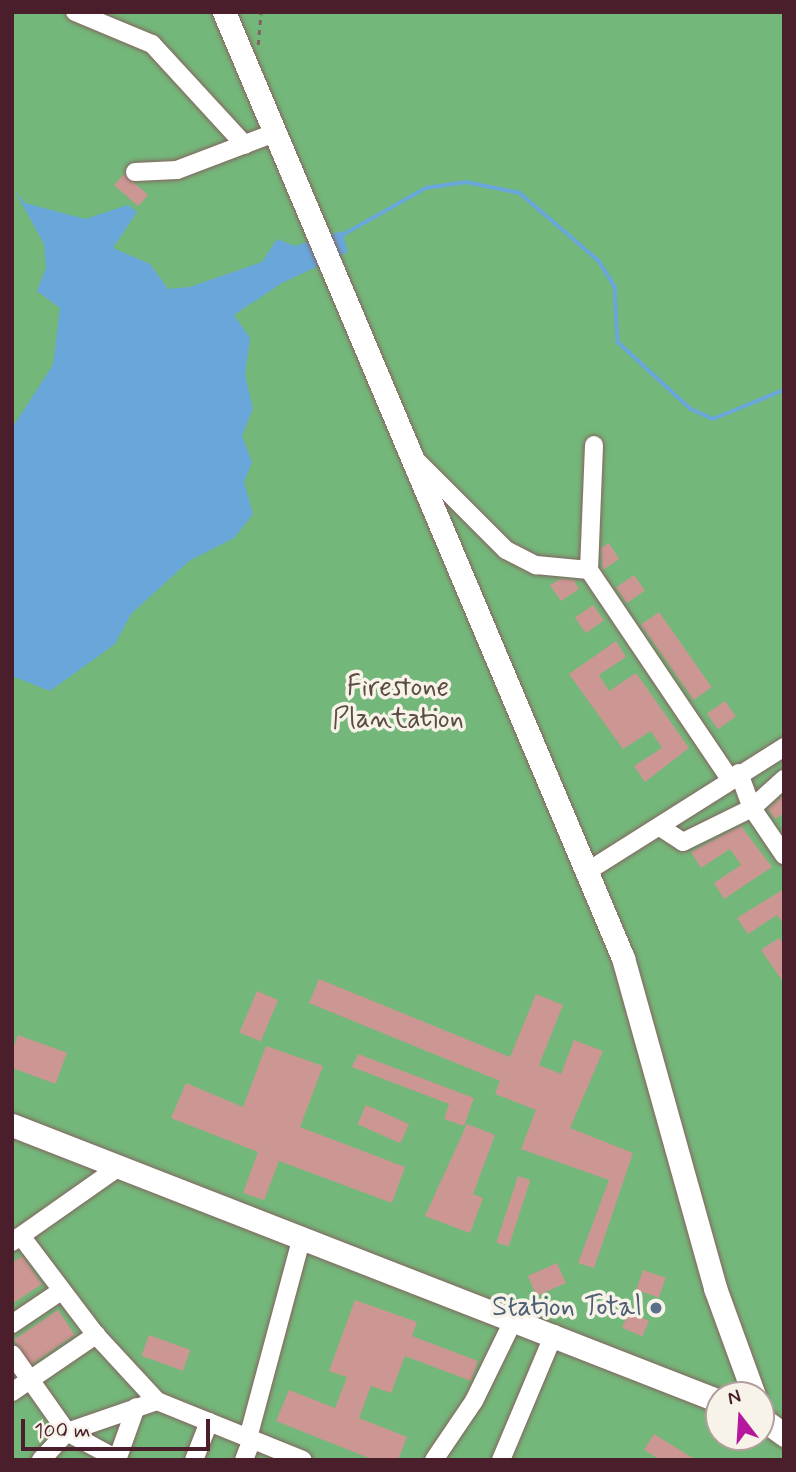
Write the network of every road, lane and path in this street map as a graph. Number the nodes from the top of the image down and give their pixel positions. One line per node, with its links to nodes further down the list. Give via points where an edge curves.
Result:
1 (75, 12): 4 (street, via 152,44)
2 (224, 12): 3 (main road)
3 (272, 134): 4 (street); 7 (main road)
4 (245, 145): 5 (street, via 177,170)
5 (135, 172)
6 (594, 445): 8 (street)
7 (404, 449): 8 (street, via 506,550 536,565); 15 (main road)
8 (589, 570): 10 (street)
9 (784, 747): 10 (street)
10 (734, 776): 12 (street); 13 (street)
11 (784, 779): 12 (street)
12 (752, 808): 13 (street, via 683,842); 14 (street)
13 (660, 827): 15 (street)
14 (784, 855)
15 (588, 871): 26 (main road, via 654,1055)
16 (12, 1125): 17 (main road)
17 (120, 1166): 18 (main road); 19 (street)
18 (302, 1236): 21 (main road); 36 (street)
19 (17, 1239): 20 (street)
20 (61, 1291): 22 (street); 24 (street)
21 (514, 1319): 23 (main road); 42 (street, via 474,1401)
22 (12, 1324)
23 (554, 1334): 31 (main road); 43 (street)
24 (96, 1335): 27 (street); 32 (street)
25 (12, 1354): 27 (street)
26 (737, 1356): 28 (main road); 29 (main road)
27 (30, 1379): 30 (street); 35 (street)
28 (741, 1381)
29 (748, 1381)
30 (12, 1392)
31 (705, 1393)
32 (157, 1401): 33 (street); 34 (street)
33 (136, 1407): 35 (street); 37 (street)
34 (209, 1422): 36 (street); 39 (street)
35 (67, 1432): 37 (street); 38 (street)
36 (250, 1439): 40 (street); 41 (street)
37 (117, 1459)
38 (41, 1460)
39 (194, 1460)
40 (244, 1460)
41 (303, 1460)
42 (434, 1460)
43 (501, 1460)

